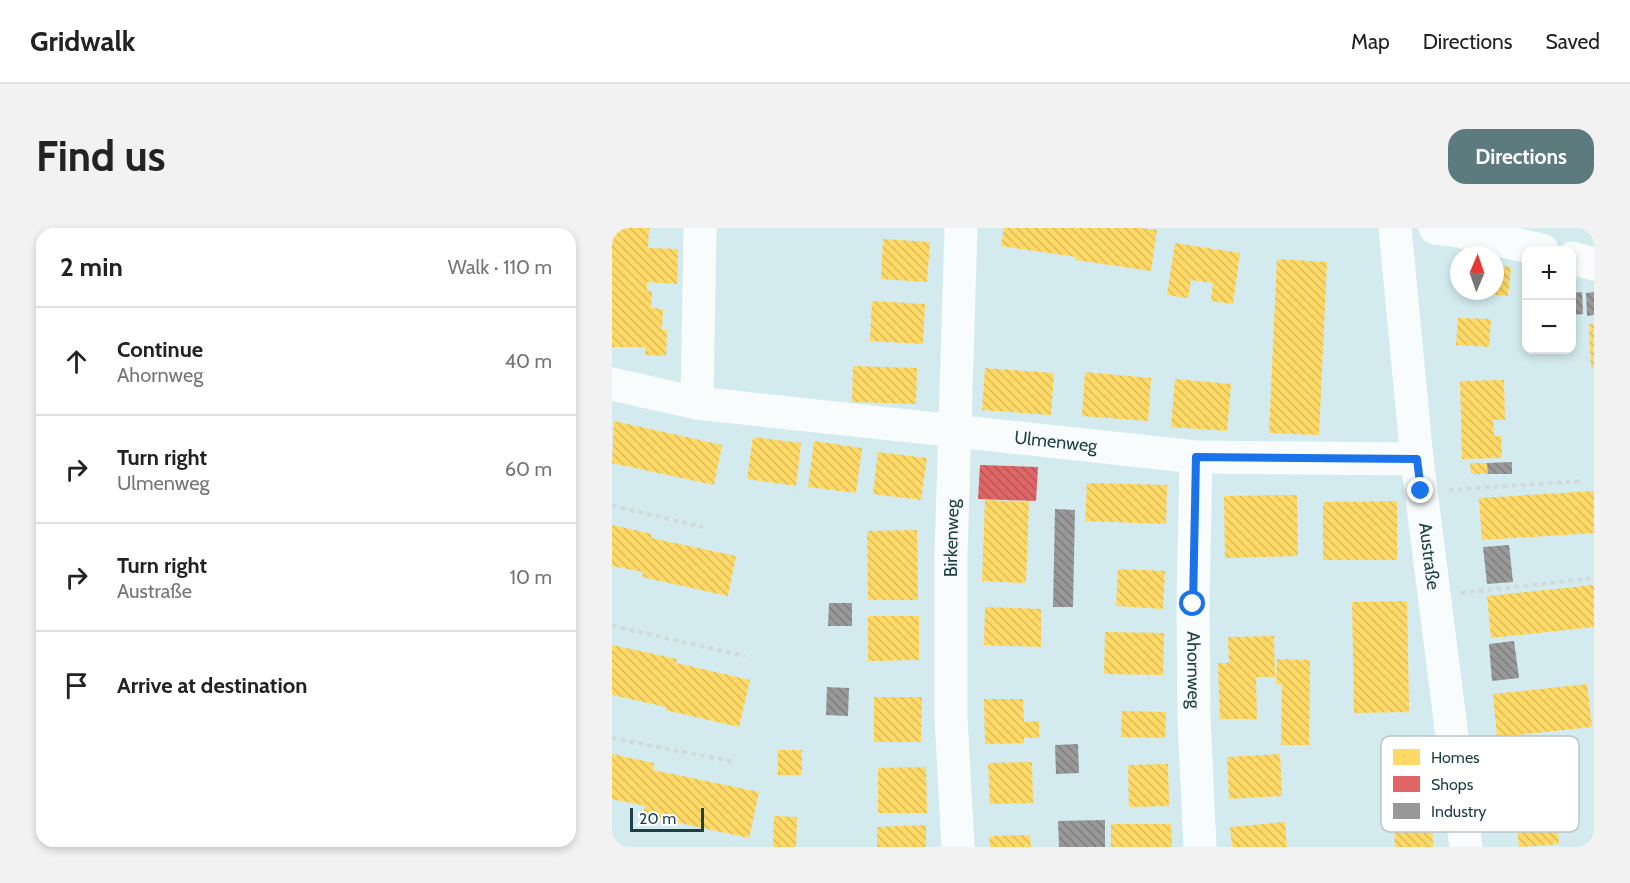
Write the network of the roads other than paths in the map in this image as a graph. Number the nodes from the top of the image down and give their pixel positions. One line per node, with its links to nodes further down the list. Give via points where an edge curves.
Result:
1 (700, 228): 9 (street)
2 (961, 228): 10 (street, Birkenweg)
3 (1395, 228): 12 (street, Austraße)
4 (1435, 228): 5 (street)
5 (1524, 246)
6 (1576, 259): 7 (street)
7 (1594, 264)
8 (612, 384): 9 (street, Ulmenweg)
9 (697, 403): 10 (street, Ulmenweg)
10 (955, 432): 11 (street, Ulmenweg); 15 (street, Birkenweg, via 951,718)
11 (1196, 457): 12 (street, Ulmenweg); 16 (street, Ahornweg, via 1194,718)
12 (1417, 459): 13 (street, Austraße)
13 (1452, 736)
14 (1464, 832): 17 (street, Austraße)
15 (958, 847)
16 (1200, 847)
17 (1466, 847)

